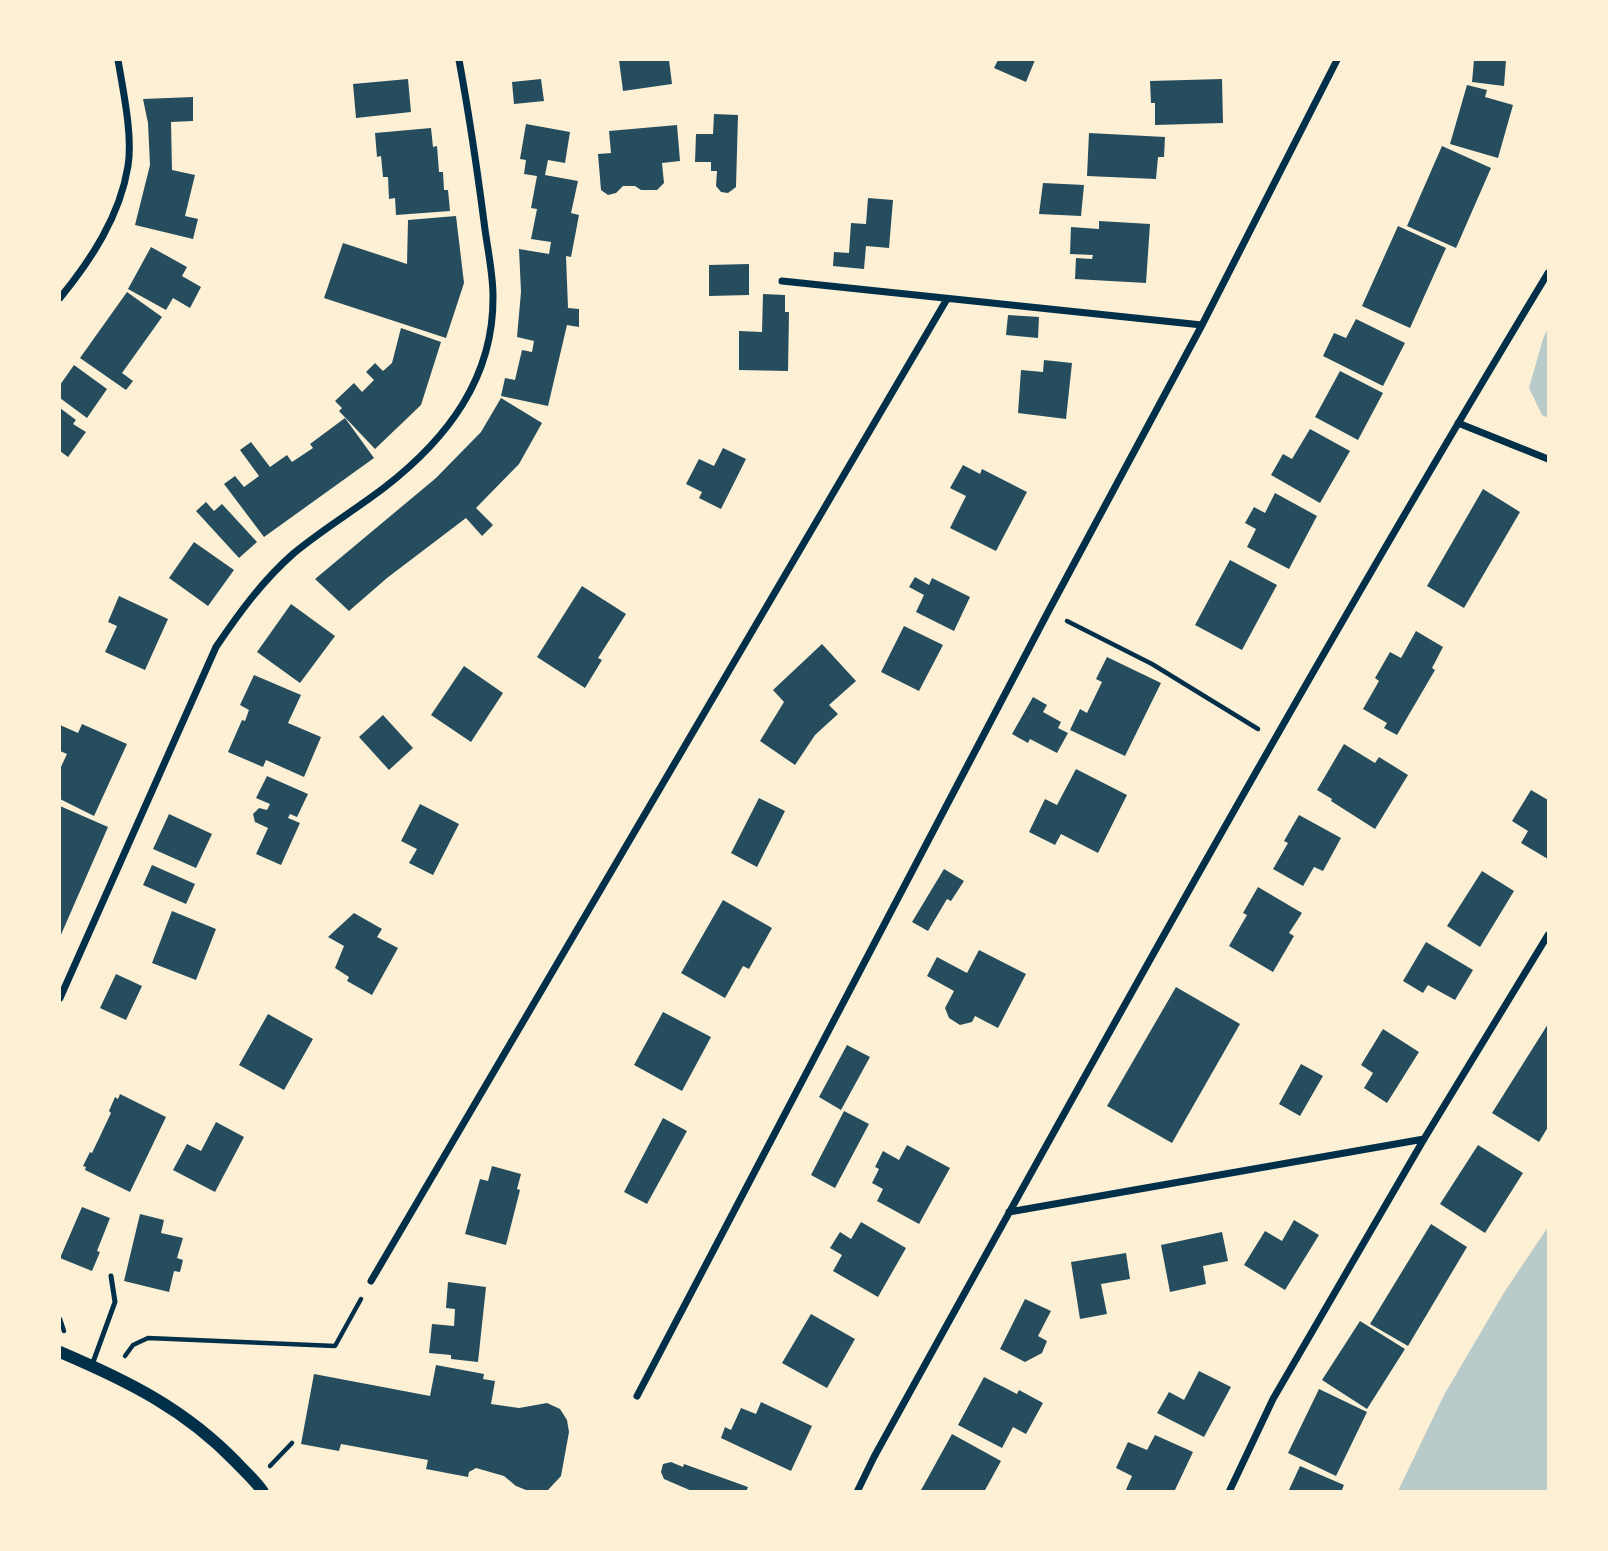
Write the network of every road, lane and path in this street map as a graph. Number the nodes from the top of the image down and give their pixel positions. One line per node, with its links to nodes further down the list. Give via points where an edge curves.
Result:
1 (118, 60): 6 (street, via 127,117 128,165 114,212 90,258)
2 (459, 60): 14 (street, via 494,292 489,346 479,374 466,402 416,461 295,552 235,618 216,647)
3 (1337, 60): 8 (street)
4 (1549, 273): 9 (street)
5 (782, 281): 7 (street)
6 (60, 298)
7 (947, 299): 8 (street); 18 (street)
8 (1202, 325): 11 (street)
9 (1458, 423): 10 (street); 12 (street)
10 (1549, 459)
11 (1048, 612): 12 (path, via 1152,664); 22 (street)
12 (1276, 741): 16 (street)
13 (1549, 935): 15 (street)
14 (60, 998)
15 (1424, 1139): 16 (street); 25 (street, via 1273,1399)
16 (1009, 1213): 24 (street)
17 (111, 1276): 20 (lane, via 115,1302)
18 (371, 1281): 21 (path, via 335,1346 148,1338 133,1345)
19 (60, 1352): 20 (street)
20 (92, 1365): 21 (street)
21 (113, 1374): 23 (street, via 171,1407 225,1451)
22 (637, 1396)
23 (263, 1492)
24 (857, 1492)
25 (1229, 1492)

